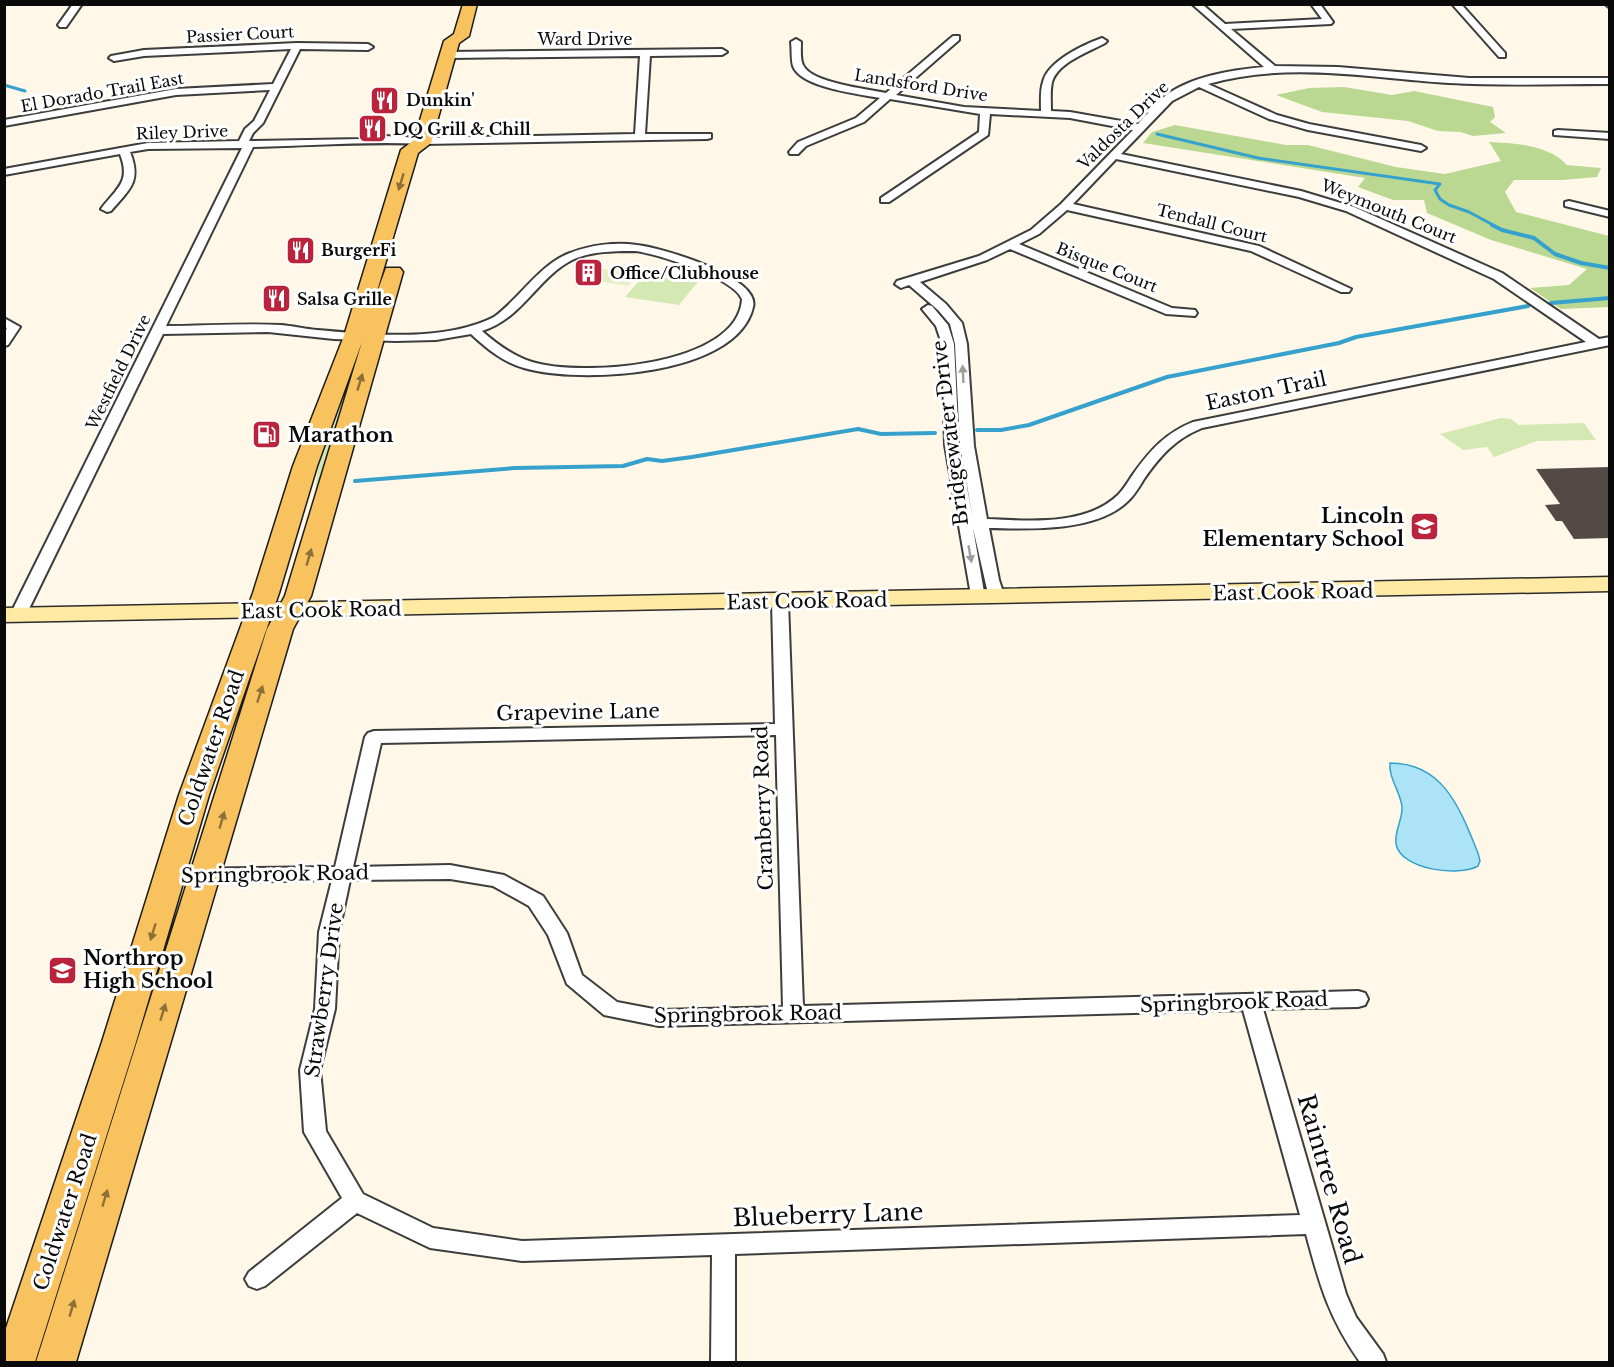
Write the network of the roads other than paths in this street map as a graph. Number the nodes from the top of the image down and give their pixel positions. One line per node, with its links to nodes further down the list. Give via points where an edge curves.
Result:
1 (78, 4): 7 (street)
2 (457, 4): 14 (main road, Coldwater Road, via 446,36)
3 (470, 4): 14 (main road, Coldwater Road, via 461,36)
4 (1196, 4): 8 (street)
5 (1315, 4): 8 (street, via 1328,22)
6 (1456, 4): 17 (street)
7 (63, 25)
8 (1222, 27): 19 (street)
9 (956, 38): 23 (street)
10 (1102, 41): 25 (street, via 1052,72)
11 (796, 42): 23 (street, Landsford Drive, via 798,66 806,75 833,86)
12 (297, 46): 13 (street, Passier Court); 18 (street, Passier Court, via 144,53); 22 (street)
13 (368, 47)
14 (450, 48): 16 (street, Ward Drive); 32 (main road, Coldwater Road)
15 (722, 52): 16 (street, Ward Drive)
16 (645, 54): 29 (street)
17 (1502, 55)
18 (114, 58)
19 (1271, 68): 20 (street, Valdosta Drive, via 1340,68 1448,80); 21 (street, Valdosta Drive)
20 (1610, 81)
21 (1200, 83): 27 (street, Valdosta Drive, via 1178,92); 34 (street, via 1273,117)
22 (278, 87): 26 (street, El Dorado Trail East, via 176,92); 33 (street, via 258,123 262,132)
23 (888, 96): 24 (street, Landsford Drive); 36 (street, via 860,120 802,144)
24 (985, 111): 25 (street, Landsford Drive); 39 (street, via 984,133)
25 (1046, 114): 27 (street, Landsford Drive)
26 (4, 123)
27 (1140, 128): 37 (street, Valdosta Drive)
28 (1558, 133): 31 (street)
29 (640, 136): 30 (street, Riley Drive); 32 (street, Riley Drive)
30 (707, 136)
31 (1610, 136)
32 (422, 142): 33 (street, Riley Drive); 51 (main road, Coldwater Road, via 427,149 407,221); 51 (main road, Coldwater Road, one-way to 51, via 410,150)
33 (249, 145): 35 (street, Riley Drive, via 148,146); 49 (street, Westfield Drive)
34 (1421, 148)
35 (124, 150): 38 (street, Riley Drive); 42 (street, via 132,167 131,180)
36 (794, 152)
37 (1112, 155): 41 (street, Valdosta Drive); 53 (street, Weymouth Court, via 1301,194 1350,209 1498,276)
38 (4, 172)
39 (885, 200)
40 (1569, 204): 43 (street)
41 (1065, 206): 44 (street, Valdosta Drive, via 1035,232); 46 (street, Tendall Court, via 1255,248)
42 (107, 209)
43 (1610, 214)
44 (1011, 245): 45 (street, Valdosta Drive, via 952,270); 47 (street, Bisque Court, via 1170,311)
45 (906, 283): 54 (street, Bridgewater Drive, via 942,325 948,344 952,445); 55 (street, Bridgewater Drive, one-way to 45, via 967,446 962,344 956,323 942,307)
46 (1345, 289)
47 (1191, 313)
48 (4, 322): 52 (street, via 14,327)
49 (159, 330): 51 (street, via 284,329); 61 (street, Westfield Drive)
50 (474, 330): 50 (street, via 512,359 552,370 603,372 696,355 715,346 748,309 744,292 661,252 606,249 575,255 559,263 516,308); 51 (street, via 429,336)
51 (365, 336): 59 (main road, Coldwater Road, via 305,466); 60 (main road, Coldwater Road, one-way to 51, via 298,596)
52 (4, 342)
53 (1603, 342): 55 (street, Easton Trail, via 1198,425 1162,444 1122,499 1100,515 1059,522)
54 (964, 524): 55 (street, Easton Trail); 57 (street, Bridgewater Drive, one-way to 57)
55 (980, 524): 57 (street, Bridgewater Drive)
56 (1610, 584): 57 (main road, East Cook Road)
57 (987, 598): 58 (main road, East Cook Road)
58 (780, 602): 60 (main road, East Cook Road); 62 (street, Cranberry Road)
59 (259, 612): 60 (main road, East Cook Road); 61 (main road, East Cook Road); 65 (main road, Coldwater Road, via 225,701)
60 (290, 612): 65 (main road, Coldwater Road, one-way to 60, via 242,750 280,629)
61 (11, 615)
62 (783, 729): 63 (street, Grapevine Lane); 68 (street, Cranberry Road)
63 (374, 737): 64 (street, Strawberry Drive)
64 (342, 873): 65 (street, Springbrook Road); 68 (street, Springbrook Road, via 450,872 497,880 536,901 557,933 574,979 610,1010 659,1018); 69 (street, Strawberry Drive, via 329,932 325,1010 310,1070 315,1132)
65 (187, 876): 73 (main road, Coldwater Road, one-way to 73, via 116,1053); 74 (main road, Coldwater Road, one-way to 65)
66 (1358, 999): 67 (street, Springbrook Road)
67 (1251, 1002): 68 (street, Springbrook Road); 70 (street, Raintree Road)
68 (792, 1013)
69 (355, 1201): 71 (street, Blueberry Lane, via 430,1238 522,1251); 72 (street)
70 (1313, 1224): 71 (street, Blueberry Lane); 76 (street, Raintree Road, via 1334,1294 1348,1325)
71 (724, 1245): 75 (street)
72 (257, 1279)
73 (15, 1362)
74 (56, 1362)
75 (723, 1362)
76 (1374, 1362)

